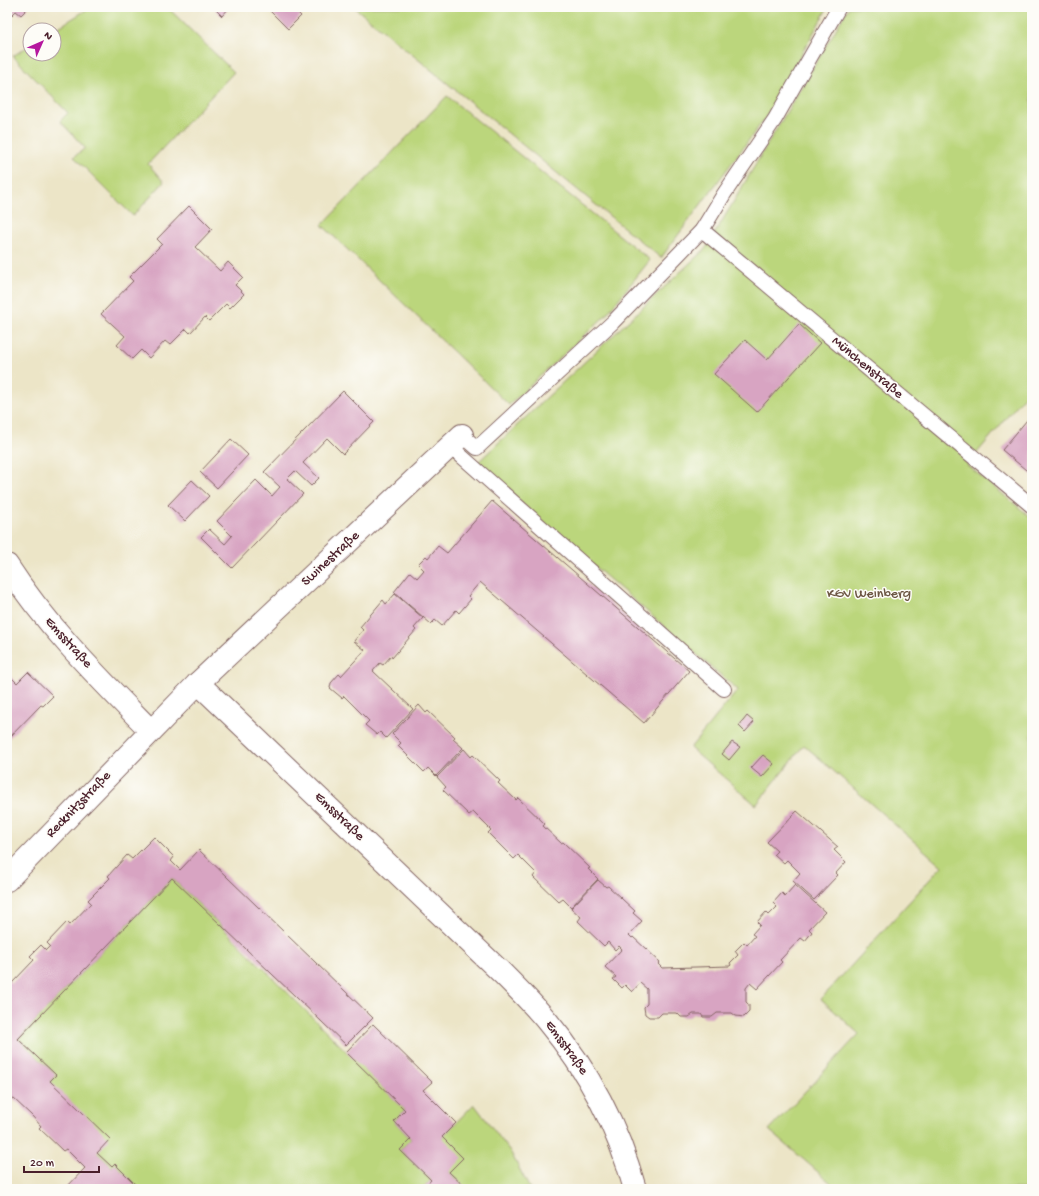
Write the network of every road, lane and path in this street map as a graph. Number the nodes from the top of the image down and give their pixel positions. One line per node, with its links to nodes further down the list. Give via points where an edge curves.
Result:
1 (839, 7): 2 (lane, via 775,119)
2 (702, 230): 3 (lane, via 613,322 477,448); 4 (lane, Münchenstraße)
3 (456, 441): 6 (street, Swinestraße); 7 (lane)
4 (1032, 506)
5 (7, 566): 8 (street, Emsstraße, via 68,645)
6 (198, 683): 8 (street); 10 (street, Emsstraße, via 503,974 547,1020 599,1098 620,1141)
7 (724, 689)
8 (151, 731): 9 (street, Recknitzstraße)
9 (7, 880)
10 (635, 1189)

